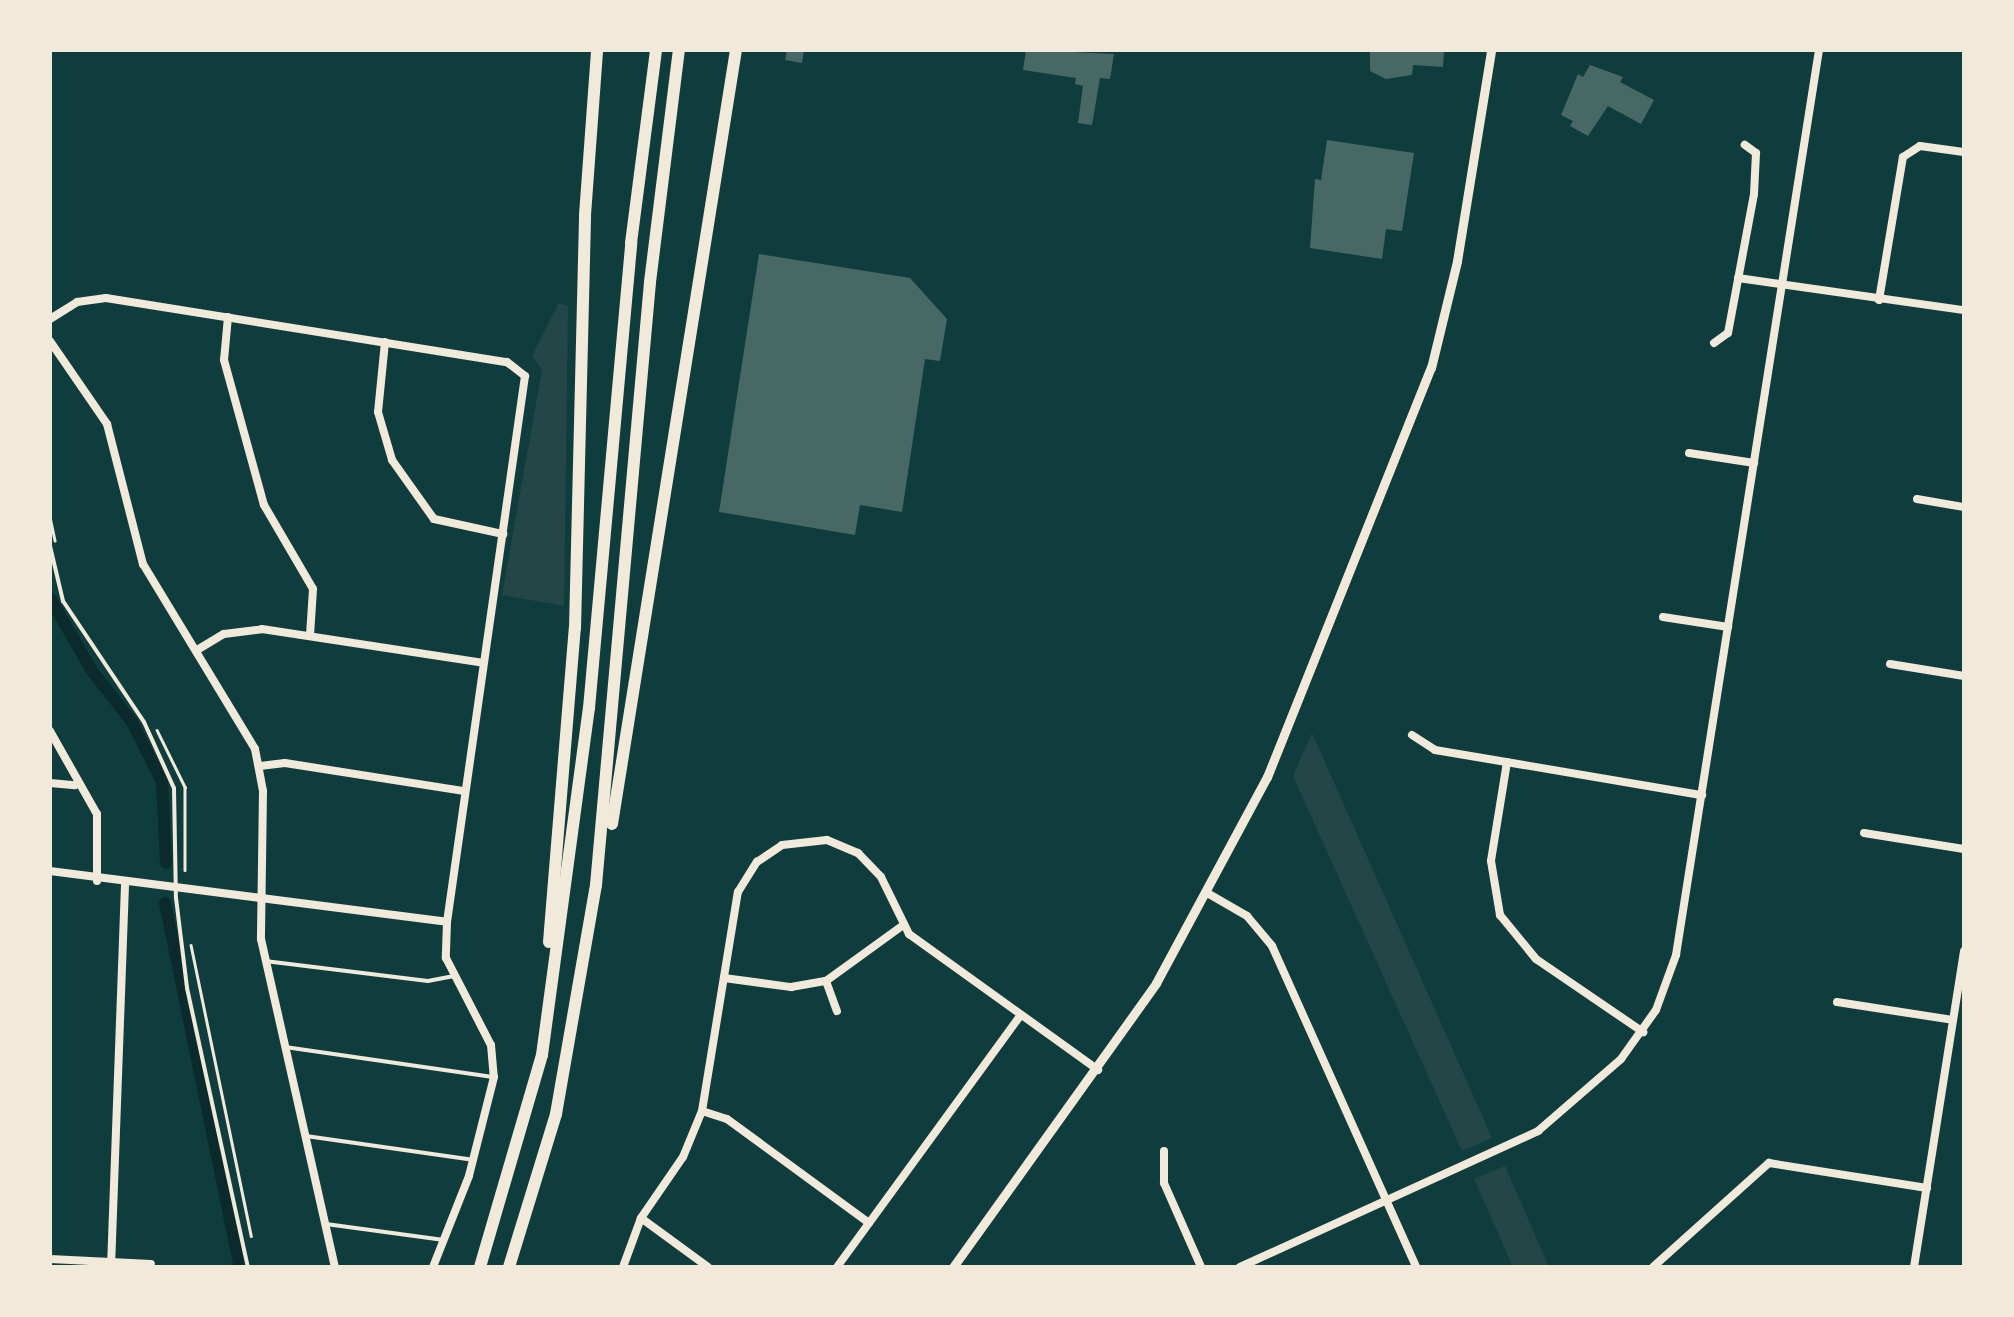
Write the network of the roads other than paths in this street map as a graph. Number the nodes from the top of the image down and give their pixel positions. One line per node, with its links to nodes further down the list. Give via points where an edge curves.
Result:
1 (597, 50): 57 (highway, via 585,215 576,611)
2 (656, 50): 57 (highway, via 627,276 589,708)
3 (679, 50): 50 (highway, via 647,317 612,760)
4 (736, 50): 50 (highway, via 629,730)
5 (1491, 50): 45 (street, via 1452,290 1422,393 1283,740)
6 (1818, 50): 10 (street)
7 (1745, 146): 9 (street, via 1755,151 1756,169)
8 (1964, 152): 11 (street, via 1908,151 1900,165)
9 (1738, 278): 10 (street); 17 (street, via 1728,334)
10 (1782, 285): 11 (street); 19 (street)
11 (1879, 300): 12 (street)
12 (1964, 310)
13 (228, 318): 14 (street, via 100,298 77,302); 16 (street); 26 (street, via 224,360 264,505 311,582)
14 (50, 320)
15 (50, 341): 27 (street, via 107,424 138,553)
16 (386, 342): 22 (street, via 378,412 402,475 434,519); 22 (street, via 507,362 522,371 526,388)
17 (1714, 343)
18 (1689, 453): 19 (street)
19 (1754, 463): 25 (street)
20 (1917, 499): 21 (street)
21 (1964, 507)
22 (503, 534): 28 (street)
23 (50, 546): 44 (lane, via 63,602 144,722 174,788)
24 (1663, 617): 25 (street)
25 (1728, 627): 38 (street)
26 (310, 636): 27 (street, via 243,629); 28 (street)
27 (198, 650): 34 (street, via 250,734)
28 (483, 663): 37 (street)
29 (1890, 664): 30 (street)
30 (1964, 676)
31 (50, 731): 36 (street)
32 (1412, 735): 33 (street, via 1434,750)
33 (1507, 762): 38 (street); 60 (street, via 1490,872 1500,915 1536,959)
34 (260, 766): 37 (street, via 285,763); 46 (street)
35 (50, 783): 36 (street)
36 (76, 786): 42 (street, via 97,814)
37 (463, 791): 47 (street)
38 (1702, 795): 60 (street, via 1676,956)
39 (1864, 833): 40 (street)
40 (1964, 849)
41 (50, 872): 42 (street)
42 (97, 880): 43 (street)
43 (125, 882): 44 (street); 75 (street)
44 (176, 885): 46 (street); 77 (lane, via 187,988)
45 (1209, 894): 62 (street); 69 (street, via 1246,916 1272,946)
46 (261, 896): 47 (street); 51 (street)
47 (447, 922): 52 (street, via 446,958)
48 (902, 926): 53 (street, via 882,877 858,852 827,840 793,841 764,856 745,877); 54 (street); 58 (street)
49 (1964, 952): 59 (street)
50 (585, 958): 81 (highway, via 556,1114)
51 (266, 960): 52 (lane, via 428,981); 61 (street)
52 (456, 975): 63 (street, via 491,1046)
53 (724, 978): 54 (street, via 791,987); 64 (street)
54 (826, 982): 56 (street)
55 (1837, 1002): 59 (street)
56 (838, 1011)
57 (547, 1014): 80 (highway, via 528,1113)
58 (1021, 1015): 62 (street); 71 (street)
59 (1953, 1020): 68 (street)
60 (1643, 1032): 69 (street, via 1538,1130)
61 (285, 1047): 63 (lane); 65 (street)
62 (1098, 1070): 85 (street)
63 (494, 1077): 67 (street)
64 (702, 1111): 70 (street, via 682,1158); 71 (street, via 726,1119)
65 (306, 1136): 67 (lane); 72 (street)
66 (1164, 1151): 86 (street, via 1164,1183)
67 (474, 1160): 73 (street)
68 (1927, 1188): 89 (street, via 1769,1164); 90 (street)
69 (1387, 1201): 87 (street); 88 (street)
70 (641, 1218): 82 (street); 83 (street)
71 (869, 1223): 84 (street)
72 (326, 1224): 73 (lane); 78 (street)
73 (444, 1240): 79 (street)
74 (50, 1260): 75 (street)
75 (111, 1264): 76 (street)
76 (151, 1264)
77 (248, 1267)
78 (336, 1267)
79 (433, 1267)
80 (480, 1267)
81 (509, 1267)
82 (623, 1267)
83 (708, 1267)
84 (837, 1267)
85 (953, 1267)
86 (1200, 1267)
87 (1240, 1267)
88 (1416, 1267)
89 (1653, 1267)
90 (1914, 1267)

